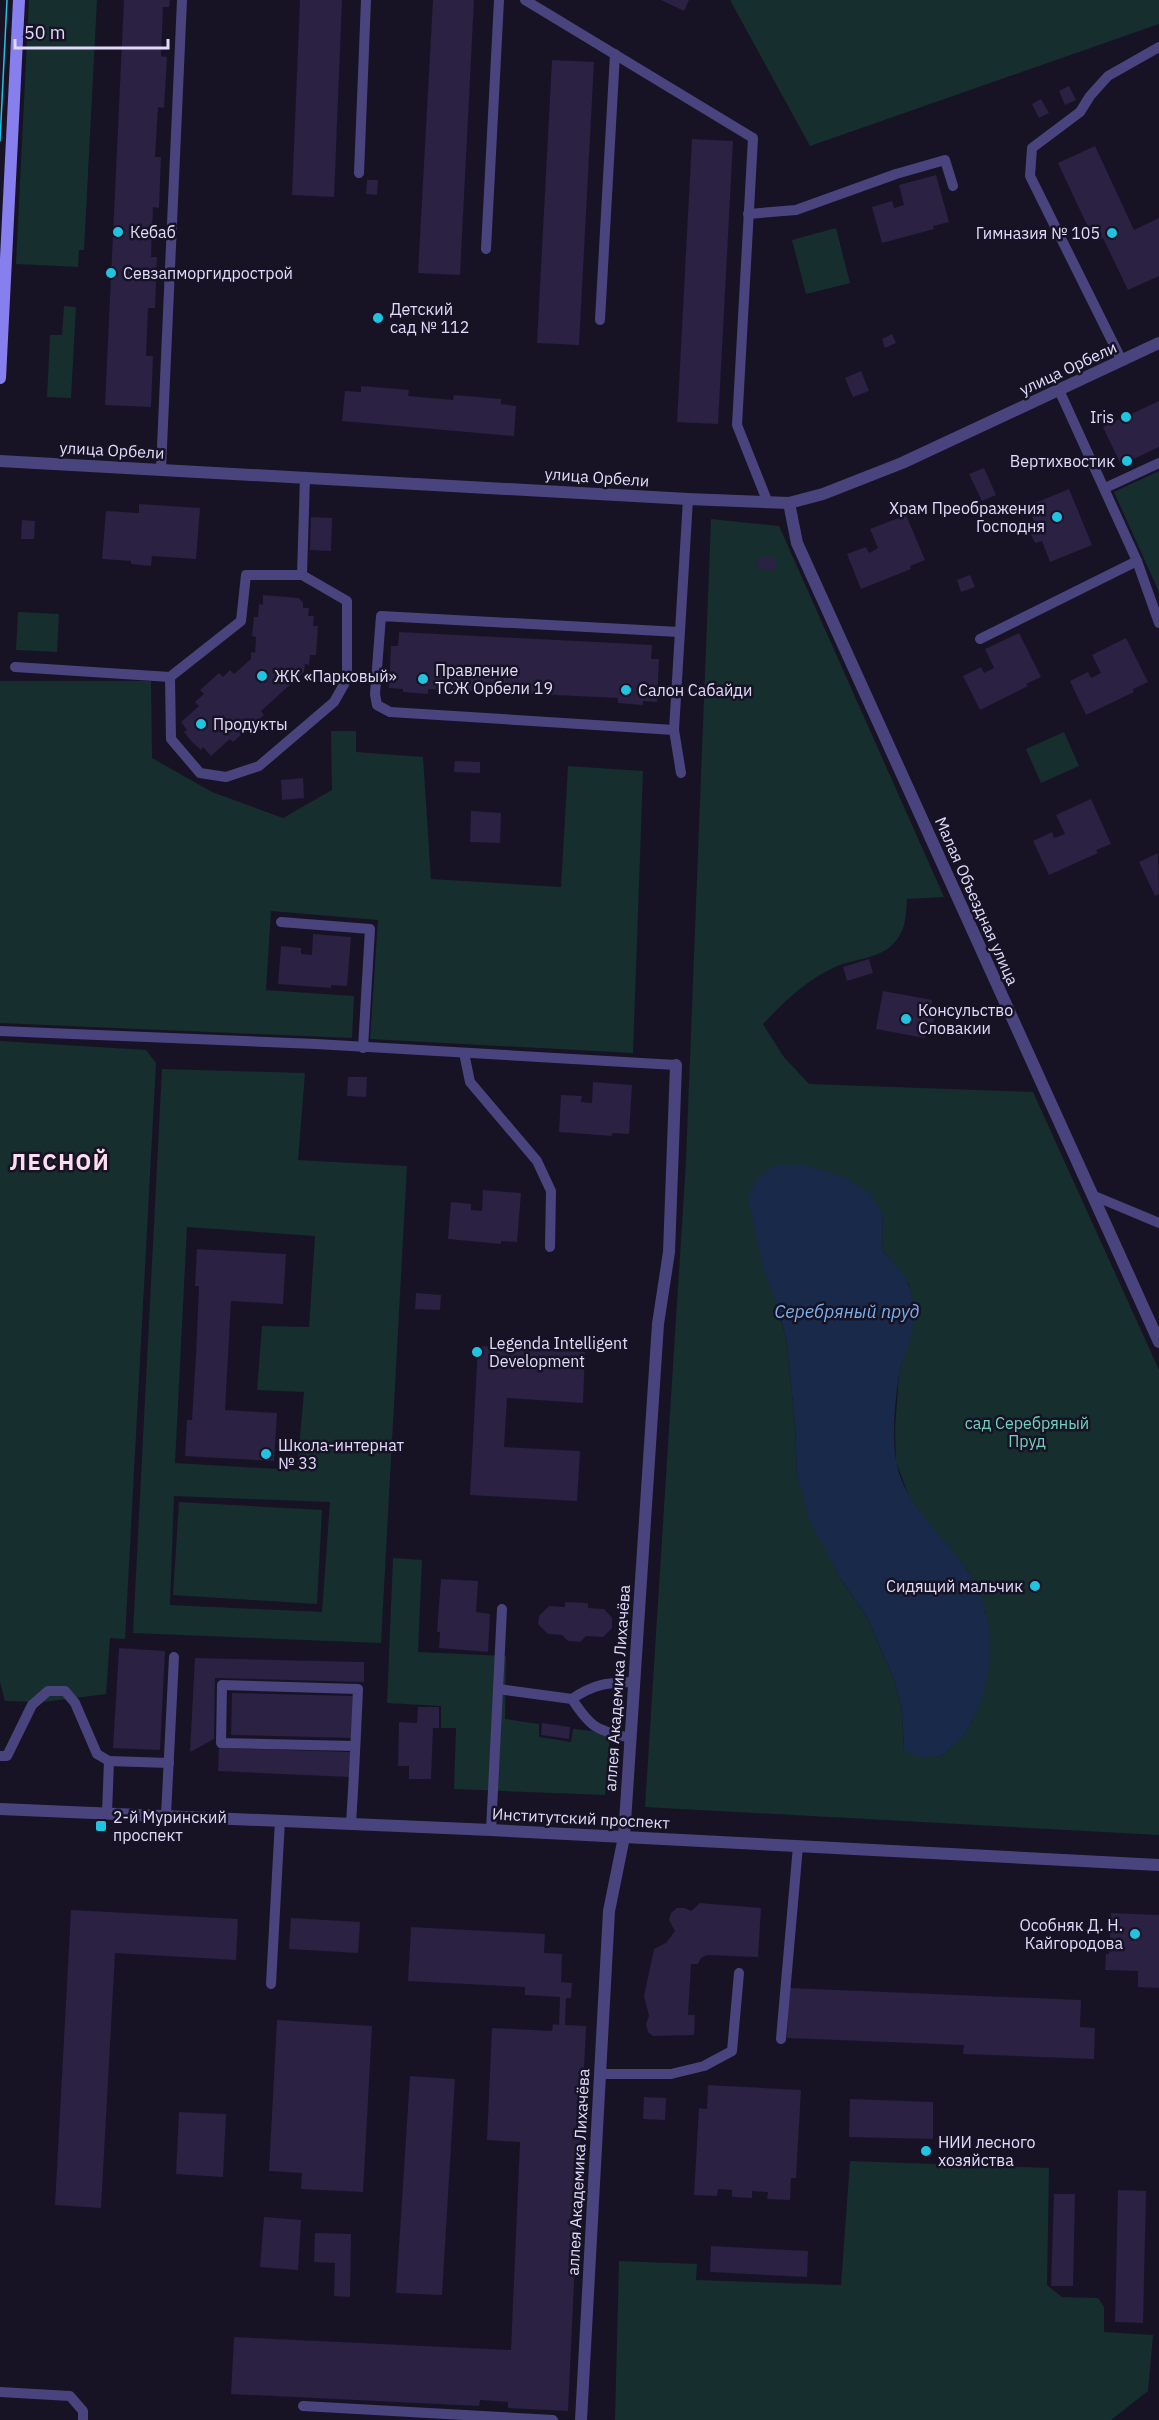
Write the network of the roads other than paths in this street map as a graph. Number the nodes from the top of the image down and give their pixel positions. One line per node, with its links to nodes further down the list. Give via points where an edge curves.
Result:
1 (19, 0): 15 (main road)
2 (182, 0): 19 (lane)
3 (366, 0): 8 (lane)
4 (500, 0): 11 (lane)
5 (525, 0): 7 (lane)
6 (1159, 47): 14 (lane, via 1107,76 1080,112 1032,148 1030,160 1030,176)
7 (615, 54): 10 (lane, via 753,138); 12 (lane)
8 (359, 173)
9 (953, 186): 10 (lane, via 945,160 796,210)
10 (748, 214): 23 (lane, via 737,425)
11 (486, 249)
12 (600, 320)
13 (1159, 344): 14 (street, улица Орбели)
14 (1122, 361): 16 (street, улица Орбели)
15 (0, 378)
16 (1059, 390): 21 (lane); 24 (street, улица Орбели, via 902,463)
17 (0, 461): 19 (street, улица Орбели)
18 (1159, 463): 21 (lane)
19 (161, 469): 20 (street, улица Орбели)
20 (306, 477): 22 (street, улица Орбели); 26 (lane)
21 (1105, 488): 25 (lane)
22 (688, 500): 23 (street, улица Орбели); 28 (lane)
23 (768, 503): 24 (street, улица Орбели)
24 (789, 503): 39 (street, Малая Объездная улица, via 797,543)
25 (1137, 561): 27 (lane); 29 (lane)
26 (302, 575): 31 (lane, via 246,575 241,621); 31 (lane, via 347,601 347,679 334,702 259,766 226,777 200,773 171,739)
27 (1159, 622)
28 (680, 632): 32 (lane); 32 (lane, via 381,616 375,694 377,705 390,712)
29 (980, 639)
30 (15, 667): 31 (lane)
31 (170, 677)
32 (674, 730): 33 (lane)
33 (681, 773)
34 (281, 922): 36 (lane, via 370,929)
35 (0, 1031): 36 (lane)
36 (363, 1048): 37 (lane)
37 (464, 1053): 38 (lane); 41 (lane, via 470,1082 537,1161 551,1191)
38 (676, 1065): 45 (street, аллея Академика Лихачёва, via 669,1252 657,1324)
39 (1092, 1196): 40 (lane); 42 (street, Малая Объездная улица)
40 (1159, 1223)
41 (550, 1247)
42 (1159, 1342)
43 (502, 1609): 46 (lane)
44 (174, 1657): 52 (lane)
45 (634, 1682): 47 (lane, via 605,1683); 48 (street, аллея Академика Лихачёва)
46 (498, 1689): 47 (lane); 58 (lane)
47 (572, 1699): 48 (lane, via 586,1721 602,1731)
48 (630, 1738): 59 (street, аллея Академика Лихачёва)
49 (355, 1746): 49 (lane, via 358,1689 222,1685 220,1743); 57 (lane)
50 (0, 1756): 51 (lane, via 8,1756 32,1705 48,1691 65,1691 75,1703 96,1754)
51 (109, 1761): 52 (lane); 54 (lane)
52 (169, 1763): 55 (lane)
53 (0, 1809): 54 (street, Институтский проспект)
54 (107, 1813): 55 (street, Институтский проспект)
55 (166, 1815): 56 (street, Институтский проспект)
56 (280, 1820): 57 (street, Институтский проспект); 63 (lane)
57 (351, 1823): 58 (street, Институтский проспект)
58 (491, 1830): 59 (street, Институтский проспект)
59 (624, 1837): 60 (street, Институтский проспект); 65 (street, аллея Академика Лихачёва, via 609,1911)
60 (798, 1846): 61 (street, Институтский проспект); 64 (lane)
61 (1159, 1865)
62 (739, 1973): 65 (lane, via 732,2051 704,2066 671,2074)
63 (271, 1984)
64 (780, 2039)
65 (600, 2074): 70 (street, аллея Академика Лихачёва)
66 (0, 2392): 68 (lane, via 70,2396 83,2411)
67 (303, 2406): 69 (lane)
68 (83, 2420)
69 (553, 2420)
70 (581, 2420)

